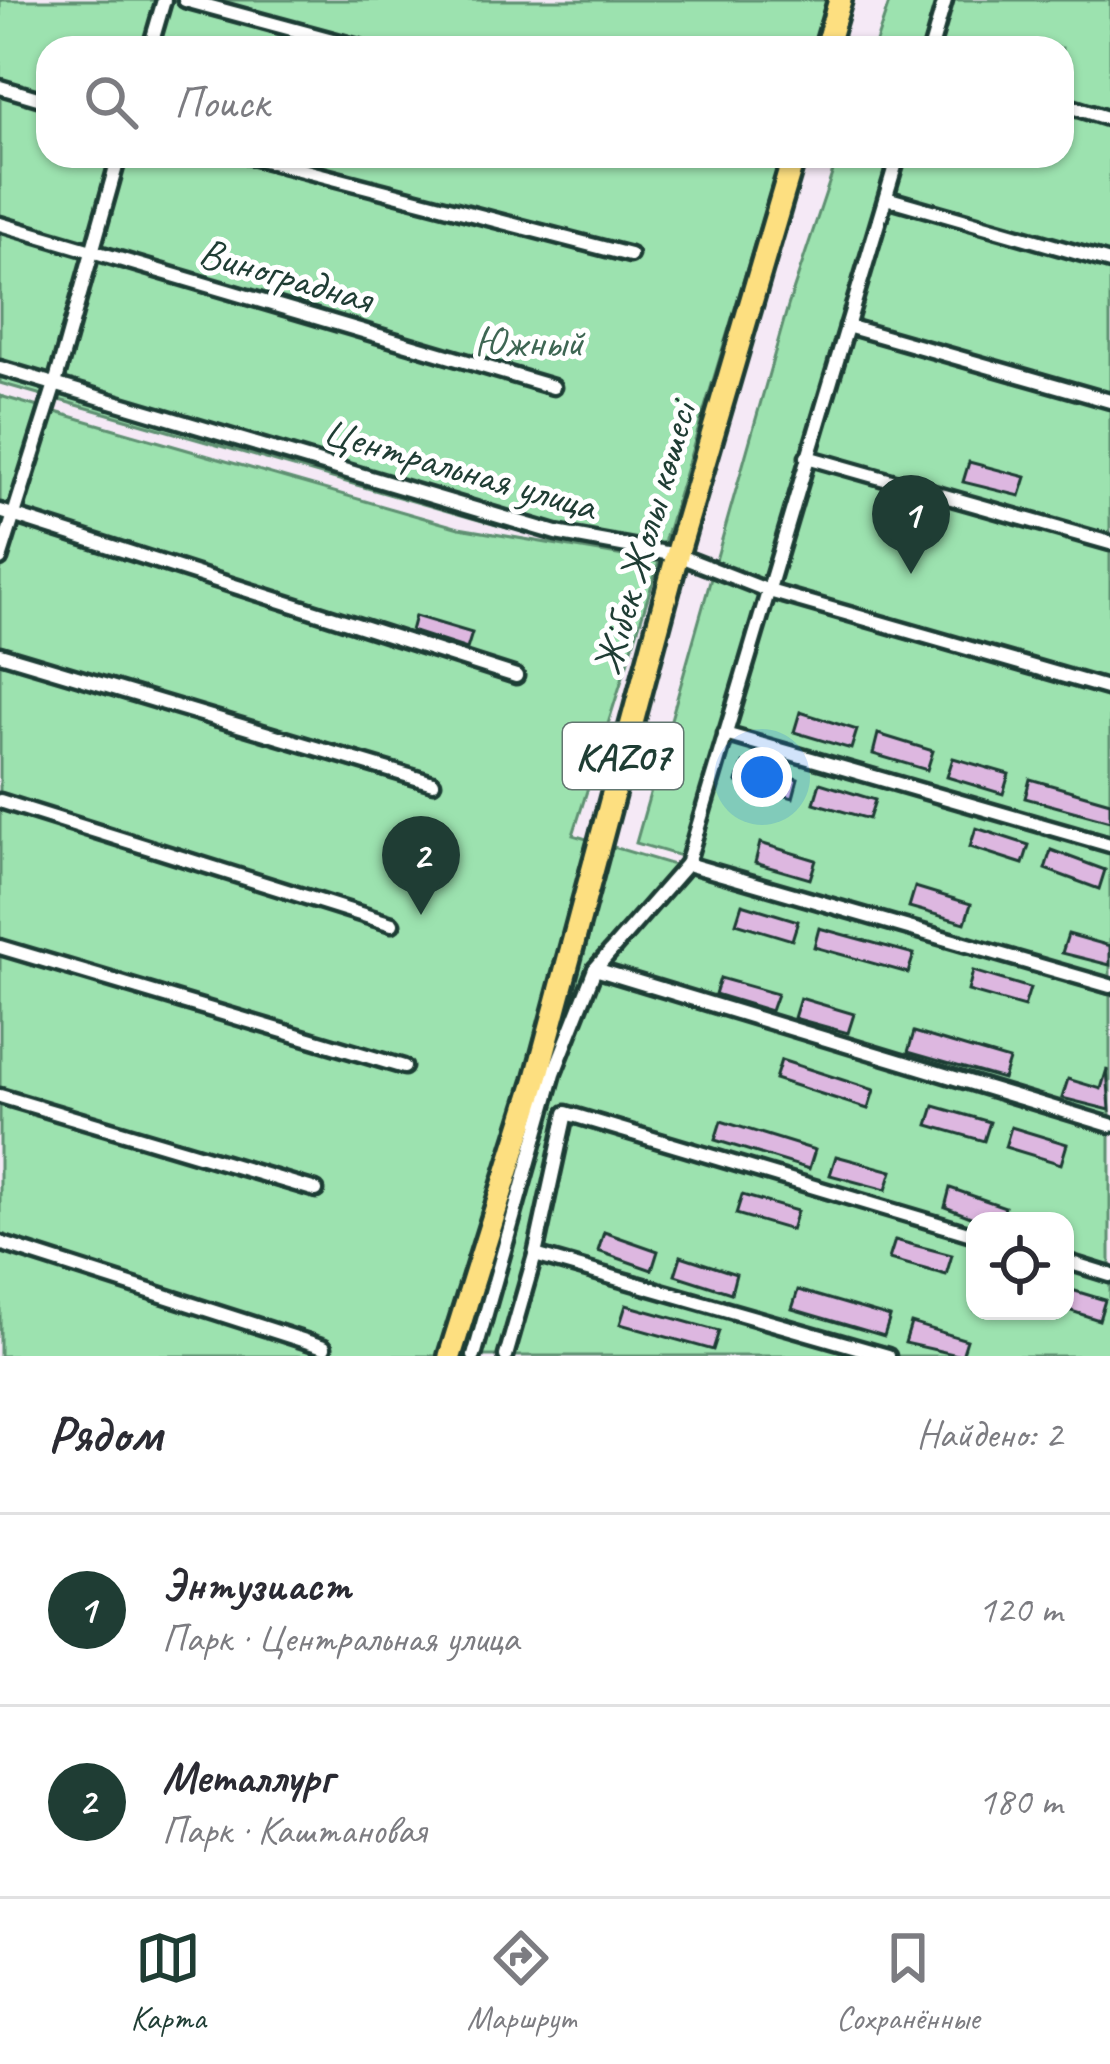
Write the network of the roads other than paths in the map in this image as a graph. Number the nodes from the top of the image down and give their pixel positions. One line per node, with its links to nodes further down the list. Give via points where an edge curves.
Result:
1 (164, 0): 5 (street)
2 (185, 0): 6 (street)
3 (840, 0): 7 (highway)
4 (945, 0): 8 (street)
5 (154, 36)
6 (318, 36)
7 (830, 36)
8 (934, 36)
9 (0, 87): 10 (street)
10 (36, 98)
11 (1074, 108): 12 (street)
12 (1110, 118)
13 (116, 168): 19 (street)
14 (294, 168): 20 (street)
15 (790, 168): 30 (highway, Жібек Жолы көшесі / KAZ07)
16 (895, 168): 17 (street)
17 (886, 199): 21 (street); 22 (street)
18 (0, 224): 19 (street, Виноградная)
19 (92, 252): 24 (street); 25 (street, Виноградная)
20 (630, 255)
21 (1110, 262)
22 (847, 326): 26 (street); 27 (street)
23 (0, 368): 24 (street, Центральная улица)
24 (55, 384): 28 (street); 30 (street, Центральная улица, via 556,533)
25 (553, 387)
26 (1110, 401)
27 (807, 457): 29 (street); 32 (street)
28 (6, 513): 31 (street); 34 (street)
29 (1110, 543)
30 (677, 555): 32 (street, Центральная улица); 55 (highway, Жібек Жолы көшесі / KAZ07, via 536,1081)
31 (0, 559)
32 (769, 591): 35 (street, Центральная улица); 36 (street)
33 (0, 655): 37 (street)
34 (516, 676)
35 (1110, 689)
36 (725, 734): 39 (street); 40 (street)
37 (433, 783)
38 (0, 801): 41 (street)
39 (1110, 845)
40 (687, 864): 43 (street); 44 (street)
41 (392, 924)
42 (0, 947): 45 (street)
43 (595, 969): 47 (street); 56 (street, via 554,1072)
44 (1110, 986)
45 (404, 1066)
46 (0, 1096): 48 (street)
47 (1110, 1126)
48 (316, 1190)
49 (966, 1232): 51 (street, via 566,1113)
50 (0, 1243): 54 (street)
51 (535, 1255): 57 (street); 58 (street)
52 (1074, 1265): 53 (street)
53 (1110, 1275)
54 (324, 1347)
55 (450, 1356)
56 (474, 1356)
57 (506, 1356)
58 (888, 1356)

